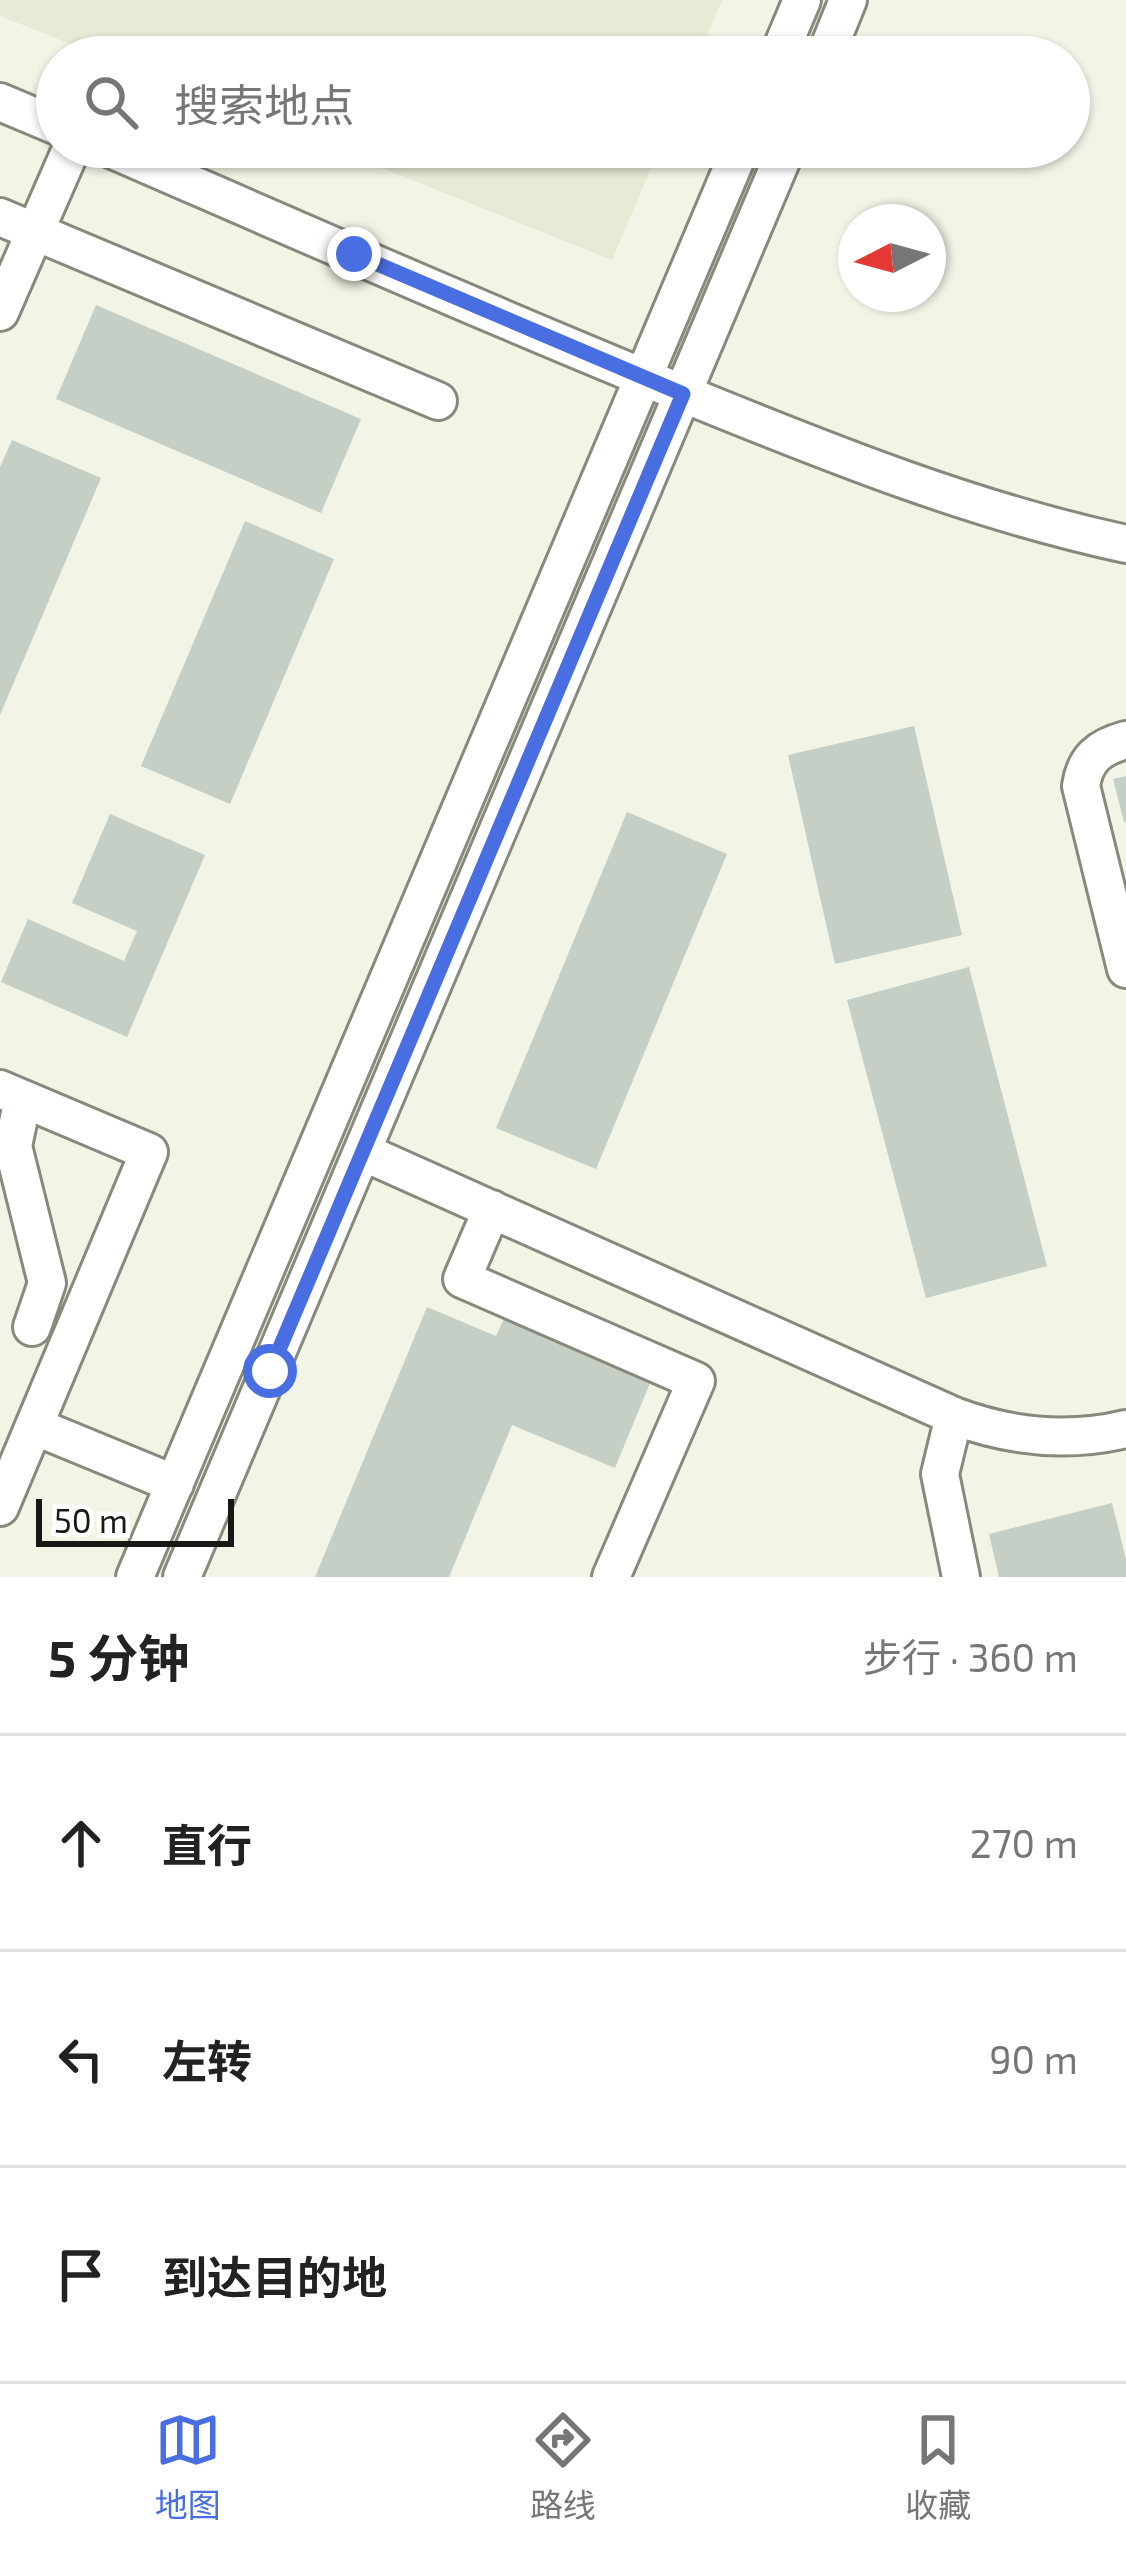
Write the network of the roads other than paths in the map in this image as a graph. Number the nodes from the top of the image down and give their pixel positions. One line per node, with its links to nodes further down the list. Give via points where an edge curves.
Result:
1 (802, 0): 3 (street)
2 (848, 0): 4 (street)
3 (787, 36)
4 (833, 36)
5 (0, 102): 6 (street)
6 (36, 117)
7 (63, 168): 12 (street)
8 (154, 168): 14 (street)
9 (731, 168): 14 (street)
10 (778, 168): 15 (street)
11 (0, 217): 12 (street)
12 (35, 232): 13 (street); 16 (street)
13 (0, 312)
14 (643, 380): 15 (street); 28 (street)
15 (683, 394): 17 (street, via 937,491); 22 (street)
16 (438, 401)
17 (1126, 544)
18 (1126, 740): 19 (street, via 1097,752 1082,786)
19 (1126, 969)
20 (11, 1094): 21 (street); 26 (street, via 149,1152)
21 (7, 1148): 24 (street, via 47,1282)
22 (363, 1152): 23 (street); 31 (street)
23 (492, 1209): 25 (street); 32 (street, via 462,1279 696,1381)
24 (32, 1327)
25 (953, 1416): 27 (street, via 1051,1438); 33 (street, via 940,1474)
26 (34, 1426): 28 (street); 29 (street)
27 (1126, 1430)
28 (175, 1484): 30 (street)
29 (0, 1508)
30 (135, 1577)
31 (182, 1577)
32 (611, 1577)
33 (961, 1577)

